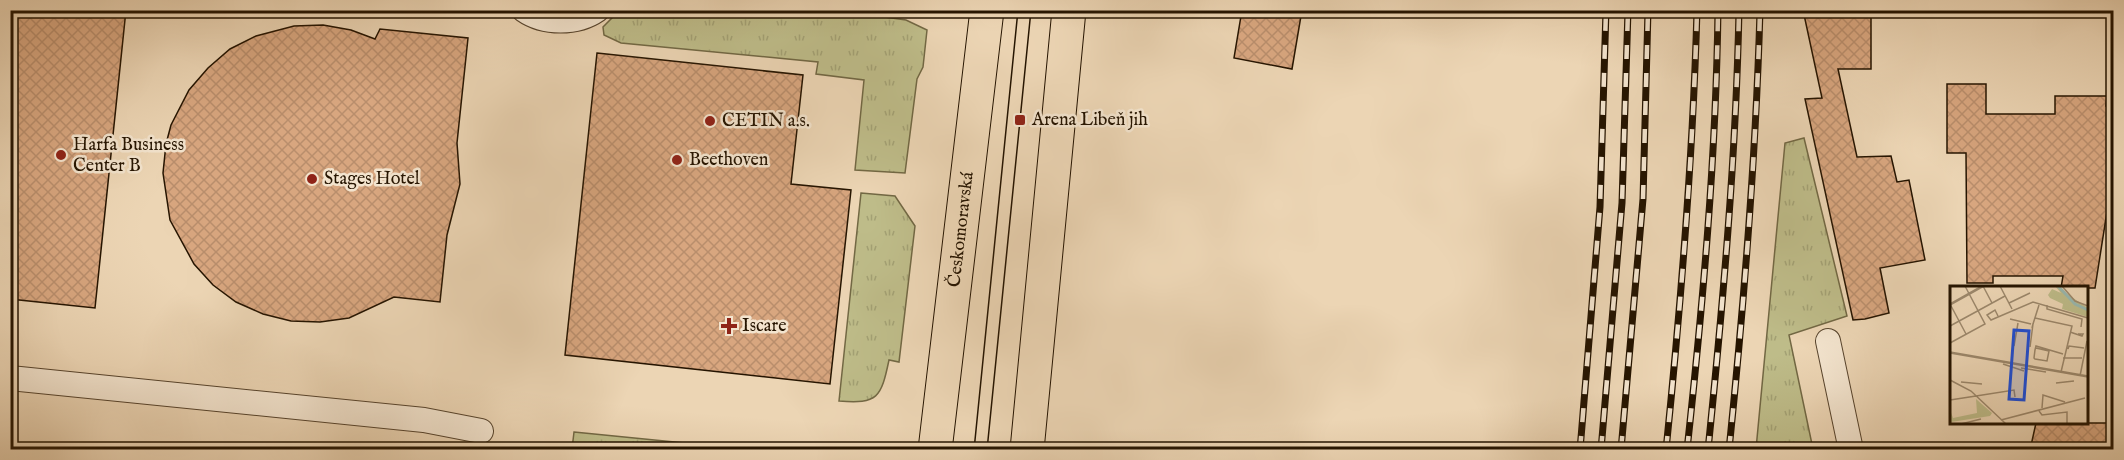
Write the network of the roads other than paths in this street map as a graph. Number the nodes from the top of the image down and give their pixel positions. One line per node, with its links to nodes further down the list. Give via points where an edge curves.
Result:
1 (524, 10): 2 (street, via 551,20 572,20)
2 (597, 10)
3 (1069, 10): 9 (main road)
4 (984, 11): 8 (main road, Českomoravská)
5 (1828, 341): 10 (street)
6 (10, 378): 7 (street, via 424,420)
7 (481, 431)
8 (935, 450)
9 (1027, 450)
10 (1851, 450)

